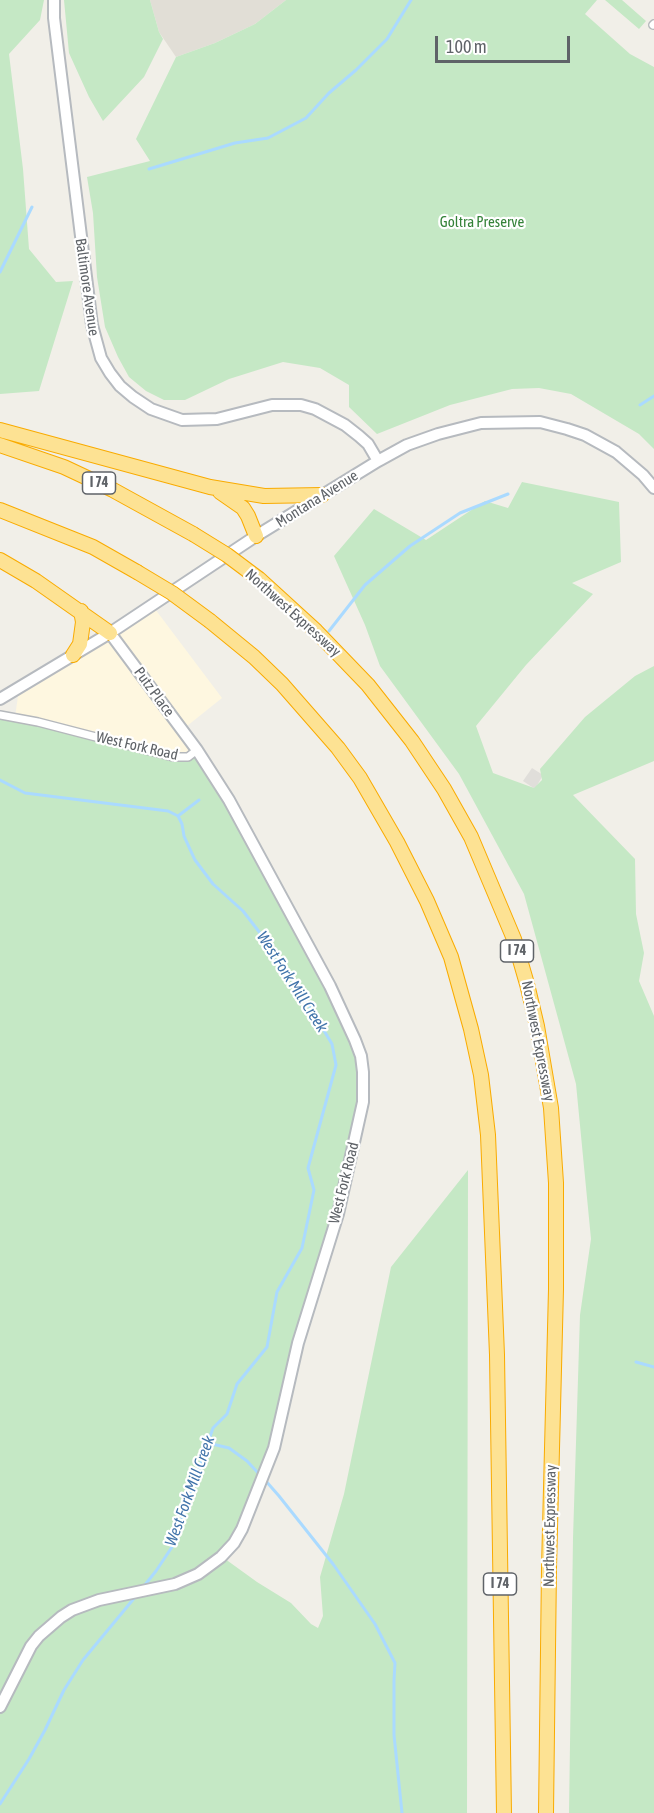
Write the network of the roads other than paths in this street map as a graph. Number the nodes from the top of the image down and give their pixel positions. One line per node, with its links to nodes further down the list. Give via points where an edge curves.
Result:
1 (54, 0): 4 (street, Baltimore Avenue, via 92,325 101,358 110,373 132,397 182,420 217,419 272,405 315,409 345,424 368,444)
2 (0, 430): 5 (highway)
3 (0, 445): 19 (highway, Northwest Expressway / I 74, bridge, via 64,467 193,534 259,579 308,624 368,685 444,789 471,837 514,939 537,1026 551,1108 556,1183)
4 (378, 461): 6 (street, Montana Avenue, via 438,434 481,423 540,422 601,443 632,465); 7 (street, Montana Avenue)
5 (210, 487): 7 (highway, via 264,496); 9 (highway, via 243,508)
6 (654, 488)
7 (322, 495): 9 (street, Montana Avenue)
8 (0, 510): 18 (highway, I 74, bridge, via 93,547 138,572 210,621 282,684 360,778 427,901 451,957 481,1075 488,1135 497,1355)
9 (256, 536): 12 (street, Montana Avenue)
10 (0, 560): 11 (highway)
11 (81, 611): 12 (highway); 13 (highway, via 81,644)
12 (111, 633): 13 (street, Montana Avenue); 16 (street, Putz Place)
13 (73, 655): 14 (street, Montana Avenue)
14 (0, 699)
15 (0, 715): 16 (street, West Fork Road, via 173,757 188,757)
16 (197, 750): 17 (street, West Fork Road, via 229,800 356,1040 363,1072 363,1102 340,1203 298,1343 277,1437 234,1543 198,1574 165,1587 87,1604 51,1624 26,1653)
17 (0, 1707)
18 (504, 1813)
19 (546, 1813)

